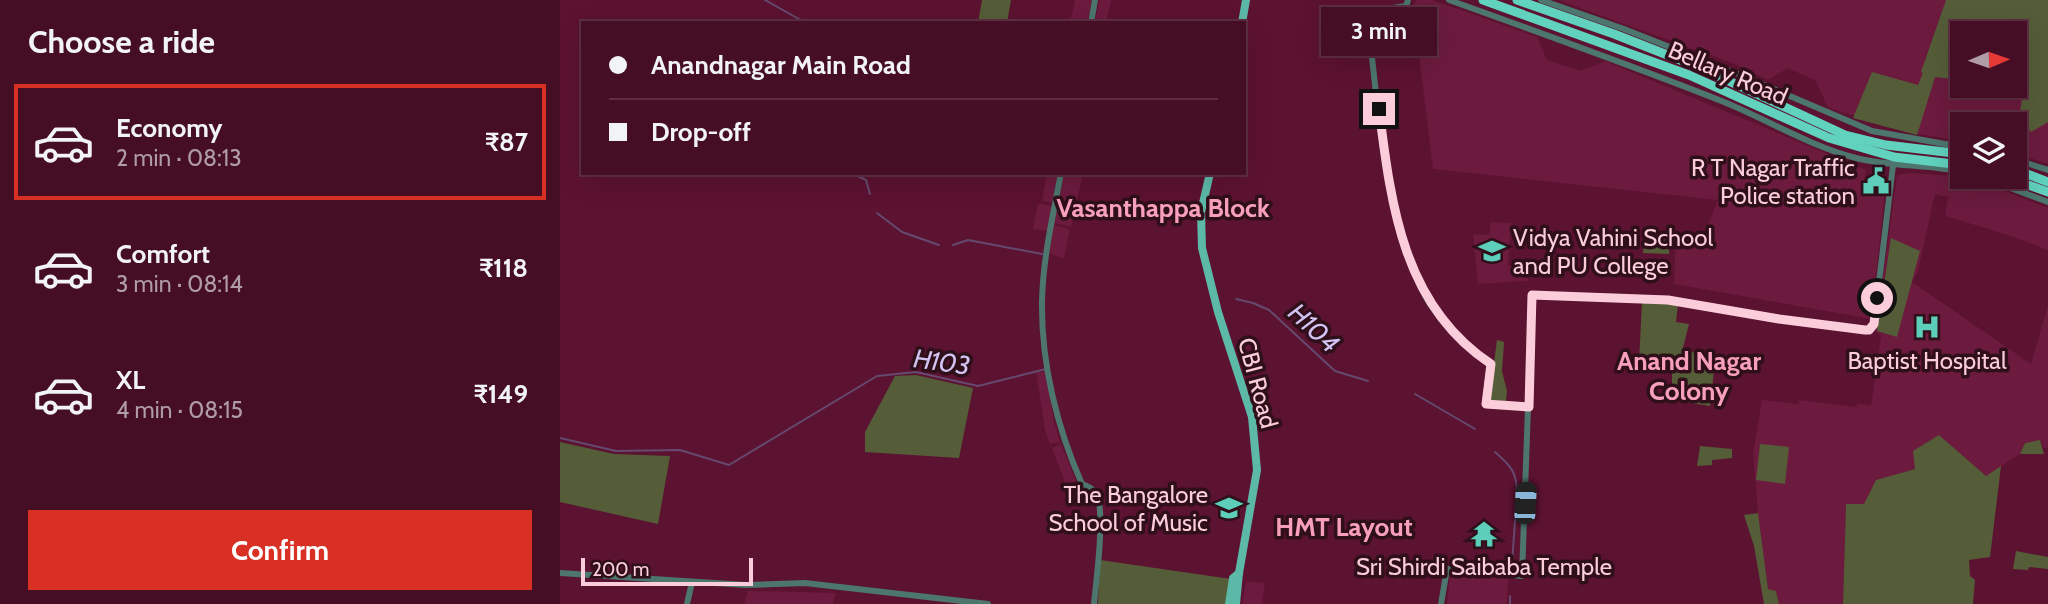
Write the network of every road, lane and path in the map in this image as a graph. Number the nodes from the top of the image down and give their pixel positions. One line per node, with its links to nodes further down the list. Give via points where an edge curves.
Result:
1 (1095, 0): 8 (street)
2 (1247, 0): 9 (main road)
3 (1408, 0): 27 (street, via 1406,6 1367,12 1386,166 1399,230 1429,303 1466,345 1491,364 1486,404)
4 (1449, 0): 14 (street, via 1654,74 1820,145 1856,158)
5 (1483, 0): 10 (highway, Bellary Road)
6 (1517, 0): 10 (highway, Bellary Road, via 1614,34)
7 (1541, 0): 12 (street, via 1743,76 1872,131)
8 (1091, 21)
9 (1242, 21)
10 (1746, 93): 11 (highway, Bellary Road)
11 (1830, 133): 13 (highway, Bellary Road); 14 (highway, Bellary Road)
12 (1950, 145)
13 (1950, 153)
14 (1894, 161): 16 (highway, Bellary Road); 17 (street); 27 (street, via 1874,324 1869,330 1668,300 1532,295)
15 (2027, 163): 18 (street)
16 (1950, 164)
17 (1950, 170)
18 (2048, 170)
19 (2027, 174): 22 (highway)
20 (1061, 175): 33 (street, via 1045,269 1043,321 1063,442 1082,484 1097,495 1100,525)
21 (1210, 175): 29 (main road, CBI Road, via 1201,212 1202,248 1252,417 1257,470)
22 (2048, 182)
23 (2027, 184): 25 (highway)
24 (2013, 189): 26 (street)
25 (2048, 192)
26 (2048, 202)
27 (1529, 407): 36 (street, via 1522,576 1447,569)
28 (560, 573): 30 (street)
29 (1239, 573): 34 (main road, via 1233,578); 35 (main road, CBI Road)
30 (692, 582): 31 (street); 32 (street, via 806,583)
31 (687, 604)
32 (988, 604)
33 (1094, 604)
34 (1229, 604)
35 (1236, 604)
36 (1441, 604)

